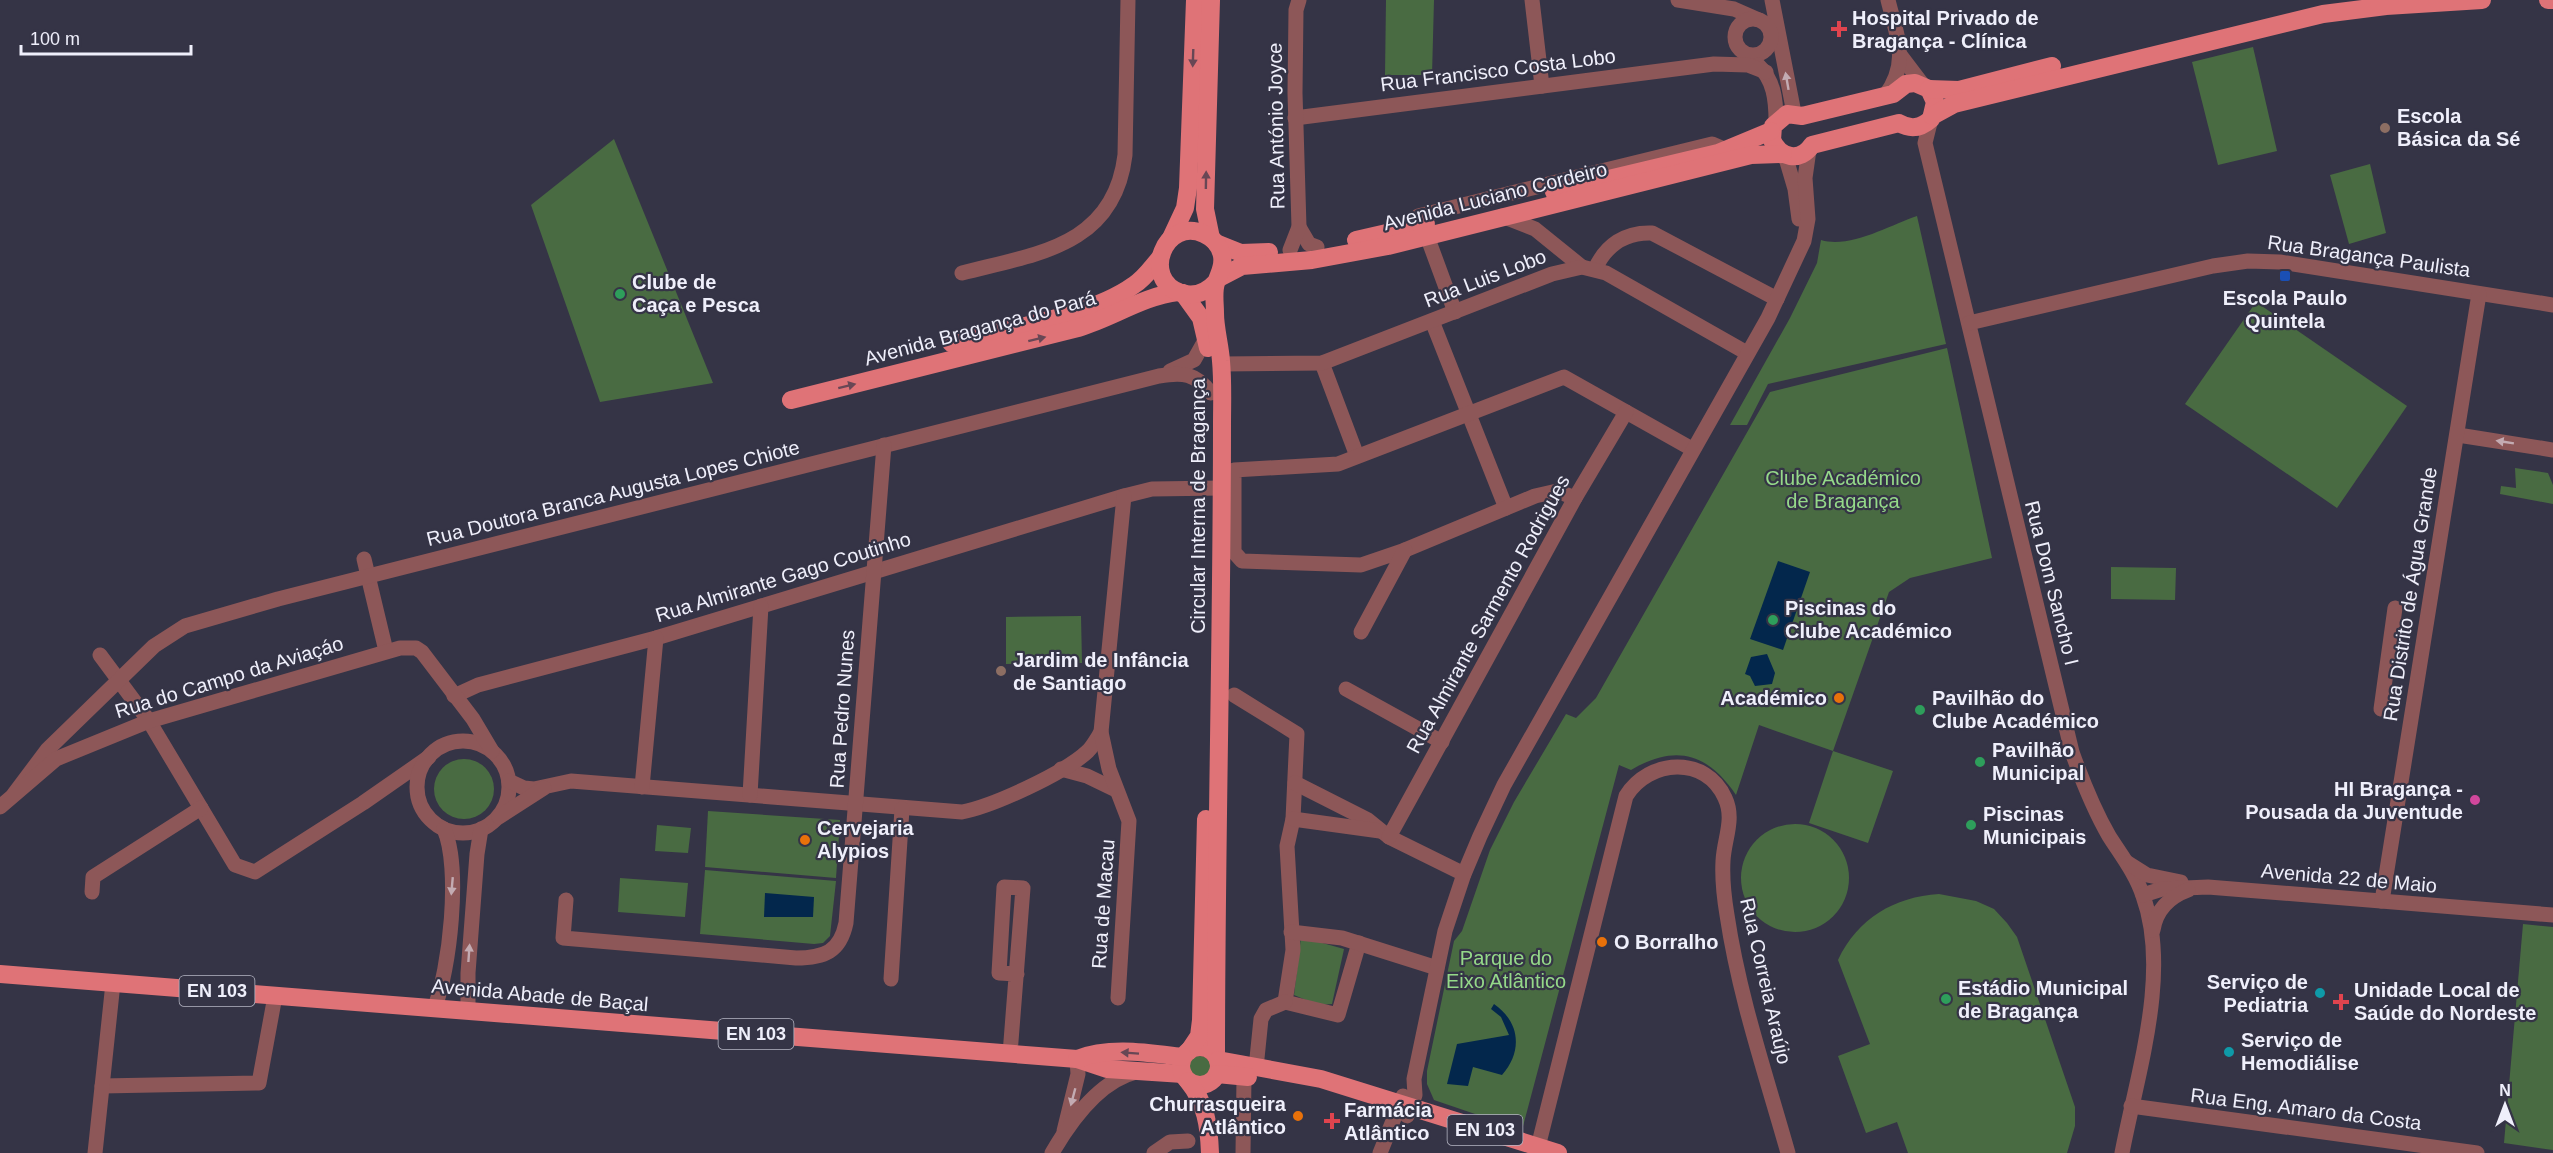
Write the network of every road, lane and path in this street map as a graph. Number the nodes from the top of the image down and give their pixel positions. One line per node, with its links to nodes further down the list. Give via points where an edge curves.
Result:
1 (1128, 0): 44 (street, via 1125,155 1114,195 1093,224 1069,242)
2 (1195, 0): 37 (main road, one-way to 37, via 1188,188 1185,208)
3 (1211, 0): 38 (main road, one-way to 3, via 1205,209)
4 (1299, 0): 26 (street, Rua António Joyce)
5 (1532, 0): 21 (street)
6 (1678, 0): 14 (street)
7 (1765, 0): 15 (street)
8 (1772, 0): 17 (street)
9 (1888, 0): 18 (street)
10 (2347, 0): 22 (main road, Avenida Luciano Cordeiro, via 2292,8 1959,90)
11 (2482, 0): 25 (main road, Avenida Luciano Cordeiro, via 2386,6 2279,23 1954,104)
12 (2548, 0): 13 (main road)
13 (2553, 0)
14 (1713, 7): 15 (street); 16 (street, via 1721,14)
15 (1753, 18): 16 (street, via 1739,26); 17 (street, via 1768,27)
16 (1735, 42): 17 (street, via 1762,52); 19 (street, Rua Francisco Costa Lobo); 20 (street)
17 (1776, 43): 24 (street, one-way to 17)
18 (1901, 56): 22 (street); 23 (street, via 1898,75)
19 (1707, 65): 20 (street, Rua Francisco Costa Lobo, via 1748,64); 21 (street, Rua Francisco Costa Lobo)
20 (1766, 72): 27 (street, via 1774,93)
21 (1542, 86): 26 (street, Rua Francisco Costa Lobo)
22 (1926, 87): 23 (main road, Avenida Luciano Cordeiro, via 1906,84); 25 (main road, via 1935,102)
23 (1885, 96): 24 (main road, Avenida Luciano Cordeiro, via 1802,116)
24 (1794, 114): 27 (main road, Avenida Luciano Cordeiro)
25 (1932, 117): 28 (main road, Avenida Luciano Cordeiro); 29 (street, Rua Dom Sancho I)
26 (1295, 118): 34 (street, Rua António Joyce)
27 (1774, 126): 31 (main road, via 1772,140); 36 (main road, Avenida Luciano Cordeiro, via 1726,150)
28 (1911, 128): 29 (street); 30 (main road, Avenida Luciano Cordeiro, via 1899,123 1812,145)
29 (1925, 143): 52 (street, Rua Dom Sancho I)
30 (1809, 150): 31 (main road, Avenida Luciano Cordeiro, via 1802,155); 43 (street, via 1805,178 1808,219)
31 (1784, 155): 32 (main road, Avenida Luciano Cordeiro, via 1751,155); 43 (street, via 1799,219)
32 (1543, 205): 33 (main road, Avenida Luciano Cordeiro); 35 (street, via 1535,215)
33 (1502, 216): 35 (street); 36 (main road, Avenida Luciano Cordeiro)
34 (1299, 227): 39 (street, via 1305,239); 40 (street, Rua António Joyce)
35 (1535, 229): 42 (street)
36 (1419, 232): 39 (main road, Avenida Luciano Cordeiro); 45 (main road, Avenida Luciano Cordeiro, via 1334,256 1242,266); 50 (street)
37 (1171, 238): 38 (main road, via 1191,231); 41 (main road)
38 (1213, 240): 40 (main road, Avenida Luciano Cordeiro, via 1241,253); 45 (main road, via 1223,260)
39 (1317, 247): 40 (main road, Avenida Luciano Cordeiro)
40 (1290, 250)
41 (1160, 258): 46 (main road, via 1161,274); 54 (main road, Avenida Bragança do Pará, via 1142,279 1113,297 1069,313)
42 (1588, 268): 48 (street, via 1611,244 1639,233 1652,233); 50 (street, Rua Luis Lobo, via 1552,274); 55 (street, via 1611,276)
43 (1791, 272): 48 (street)
44 (962, 273)
45 (1218, 280): 46 (main road, via 1202,292); 57 (main road, Circular Interna de Bragança, via 1215,318)
46 (1181, 292): 53 (main road, Circular Interna de Bragança, via 1201,318); 60 (main road, Avenida Bragança do Pará, one-way to 46, via 1066,331 1121,313 1151,298)
47 (2479, 294): 49 (street, Rua Bragança Paulista); 52 (street, Rua Bragança Paulista, via 2280,262 2247,261); 63 (street, Rua Distrito de Água Grande)
48 (1777, 299): 55 (street)
49 (2553, 305)
50 (1455, 312): 51 (street, Rua Luis Lobo)
51 (1432, 321): 56 (street, Rua Luis Lobo); 62 (street)
52 (1969, 323): 112 (street, Rua Dom Sancho I, via 2072,752 2108,834)
53 (1207, 337): 58 (street, via 1194,360); 59 (main road, Circular Interna de Bragança)
54 (951, 343)
55 (1747, 353): 65 (street)
56 (1322, 363): 57 (street, Rua Luis Lobo); 67 (street)
57 (1222, 364): 68 (main road, Circular Interna de Bragança)
58 (1159, 376): 59 (street, via 1193,375); 64 (street, Rua Doutora Branca Augusta Lopes Chiote)
59 (1211, 393): 68 (main road, Circular Interna de Bragança)
60 (791, 400)
61 (1626, 412): 62 (street, via 1564,377); 65 (street); 70 (street, Rua Almirante Sarmento Rodrigues)
62 (1468, 414): 67 (street); 71 (street)
63 (2458, 435): 66 (street, one-way to 63); 118 (street, Rua Distrito de Água Grande)
64 (884, 445): 74 (street, Rua Pedro Nunes); 75 (street, Rua Doutora Branca Augusta Lopes Chiote)
65 (1692, 449): 113 (street, via 1504,785)
66 (2553, 450)
67 (1357, 456): 72 (street, via 1338,464 1234,470 1234,552 1242,561 1361,565)
68 (1216, 488): 69 (street, Rua Almirante Gago Coutinho, via 1152,489); 135 (main road, Circular Interna de Bragança, via 1202,1013 1199,1036); 136 (main road, Circular Interna de Bragança)
69 (1124, 496): 74 (street, Rua Almirante Gago Coutinho); 88 (street, Rua de Macau)
70 (1575, 498): 71 (street, via 1557,491); 90 (street, Rua Almirante Sarmento Rodrigues)
71 (1506, 508): 72 (street)
72 (1405, 550): 78 (street)
73 (364, 559): 75 (street)
74 (873, 572): 76 (street, Rua Almirante Gago Coutinho); 103 (street, Rua Pedro Nunes)
75 (369, 578): 80 (street); 82 (street, Rua Doutora Branca Augusta Lopes Chiote, via 185,626 154,646)
76 (761, 606): 79 (street, Rua Almirante Gago Coutinho); 101 (street)
77 (2395, 608): 86 (street)
78 (1361, 632)
79 (656, 638): 85 (street, Rua Almirante Gago Coutinho, via 478,686); 97 (street)
80 (386, 651): 85 (street, Rua do Campo da Aviaçáo, via 416,648 422,652); 87 (street, Rua do Campo da Aviaçáo)
81 (100, 655): 82 (street)
82 (119, 679): 87 (street); 100 (street, Rua Doutora Branca Augusta Lopes Chiote, via 46,750)
83 (1346, 689): 90 (street)
84 (1234, 695): 95 (street, via 1297,734)
85 (458, 701): 89 (street, via 466,728); 91 (street, Rua do Campo da Aviaçáo)
86 (2381, 709)
87 (149, 721): 100 (street, Rua do Campo da Aviaçáo, via 56,759); 105 (street)
88 (1101, 732): 93 (street, via 1087,752); 99 (street, Rua de Macau)
89 (462, 741): 91 (street); 92 (street, via 438,749)
90 (1442, 742): 111 (street, Rua Almirante Sarmento Rodrigues)
91 (492, 751): 94 (street, via 500,759)
92 (429, 757): 98 (street, via 418,778); 102 (street)
93 (1061, 769): 99 (street); 106 (street, via 981,808 962,812)
94 (509, 781): 96 (street, via 524,788); 107 (street, via 505,807)
95 (1295, 783): 108 (street); 111 (street, via 1368,820)
96 (546, 786): 97 (street, via 571,781); 107 (street)
97 (642, 787): 101 (street)
98 (417, 790): 102 (street, via 395,787); 109 (street, via 426,813)
99 (1116, 790): 129 (street, Rua de Macau, via 1129,821 1130,839)
100 (14, 794): 104 (street, Rua do Campo da Aviaçáo)
101 (750, 795): 103 (street)
102 (363, 803): 105 (street, via 255,872 235,865)
103 (856, 805): 106 (street); 117 (street, Rua Pedro Nunes, via 844,936 836,949 825,956 796,958 563,938)
104 (0, 807)
105 (201, 808): 115 (street, via 93,877)
106 (902, 809): 126 (street)
107 (497, 818): 110 (street)
108 (1293, 819): 111 (street); 121 (street, via 1287,846)
109 (444, 829): 110 (street); 131 (street, one-way to 131, via 453,854 453,871 445,970)
110 (481, 829): 132 (street, one-way to 110)
111 (1384, 834): 113 (street)
112 (2127, 862): 114 (street, via 2147,874); 116 (street, Rua Dom Sancho I)
113 (1464, 874): 123 (street)
114 (2198, 887): 116 (street, Avenida 22 de Maio, via 2162,889); 118 (street, Avenida 22 de Maio); 120 (street, via 2182,892 2164,905)
115 (92, 892)
116 (2143, 895): 120 (street, Rua Dom Sancho I)
117 (567, 900)
118 (2382, 901): 119 (street, Avenida 22 de Maio)
119 (2553, 915)
120 (2153, 930): 141 (street, Rua Dom Sancho I, via 2151,996)
121 (1291, 932): 122 (street); 130 (street, via 1293,950)
122 (1359, 943): 123 (street); 130 (street, via 1338,1015)
123 (1437, 968): 140 (street, via 1414,1079 1415,1095)
124 (0, 974): 127 (main road, Avenida Abade de Baçal / EN 103)
125 (1017, 974): 125 (street, via 1023,888 1004,887 999,973); 133 (street)
126 (891, 980)
127 (113, 983): 128 (main road, Avenida Abade de Baçal / EN 103); 139 (street)
128 (275, 996): 131 (main road, Avenida Abade de Baçal / EN 103); 139 (street, via 259,1083)
129 (1118, 998)
130 (1285, 1002): 138 (street, via 1266,1010 1261,1020)
131 (434, 1009): 132 (main road, Avenida Abade de Baçal / EN 103)
132 (468, 1011): 133 (main road, Avenida Abade de Baçal / EN 103)
133 (1010, 1054): 134 (main road, Avenida Abade de Baçal / EN 103)
134 (1077, 1059): 135 (main road, Avenida Abade de Baçal / EN 103, one-way to 134, via 1113,1051); 137 (main road, Avenida Abade de Baçal / EN 103, via 1099,1068); 142 (street, one-way to 142, via 1078,1074)
135 (1186, 1066): 136 (main road, Avenida Abade de Baçal / EN 103, via 1201,1085); 136 (main road, Avenida Abade de Baçal / EN 103, via 1203,1048); 137 (main road, Avenida Abade de Baçal / EN 103); 148 (main road, via 1203,1105)
136 (1216, 1067): 138 (main road, Avenida Abade de Baçal / EN 103); 149 (main road, Circular Interna de Bragança)
137 (1137, 1072): 142 (street, via 1126,1074 1102,1090)
138 (1250, 1073): 140 (main road, Avenida Abade de Baçal / EN 103); 150 (street)
139 (102, 1086): 145 (street)
140 (1401, 1105): 144 (main road, Avenida Abade de Baçal / EN 103); 151 (street)
141 (2131, 1106): 154 (street, Rua Dom Sancho I); 155 (street, Rua Eng. Amaro da Costa)
142 (1063, 1133): 146 (street)
143 (1188, 1141): 147 (street, via 1170,1142)
144 (1531, 1150): 152 (main road, Avenida Abade de Baçal / EN 103); 153 (street, Rua Correia Araújo, via 1626,796 1641,777 1670,767 1703,774 1719,788 1728,805 1723,875 1730,931)
145 (95, 1153)
146 (1052, 1153)
147 (1154, 1153)
148 (1210, 1153)
149 (1219, 1153)
150 (1243, 1153)
151 (1380, 1153)
152 (1558, 1153)
153 (1788, 1153)
154 (2122, 1153)
155 (2477, 1153)

